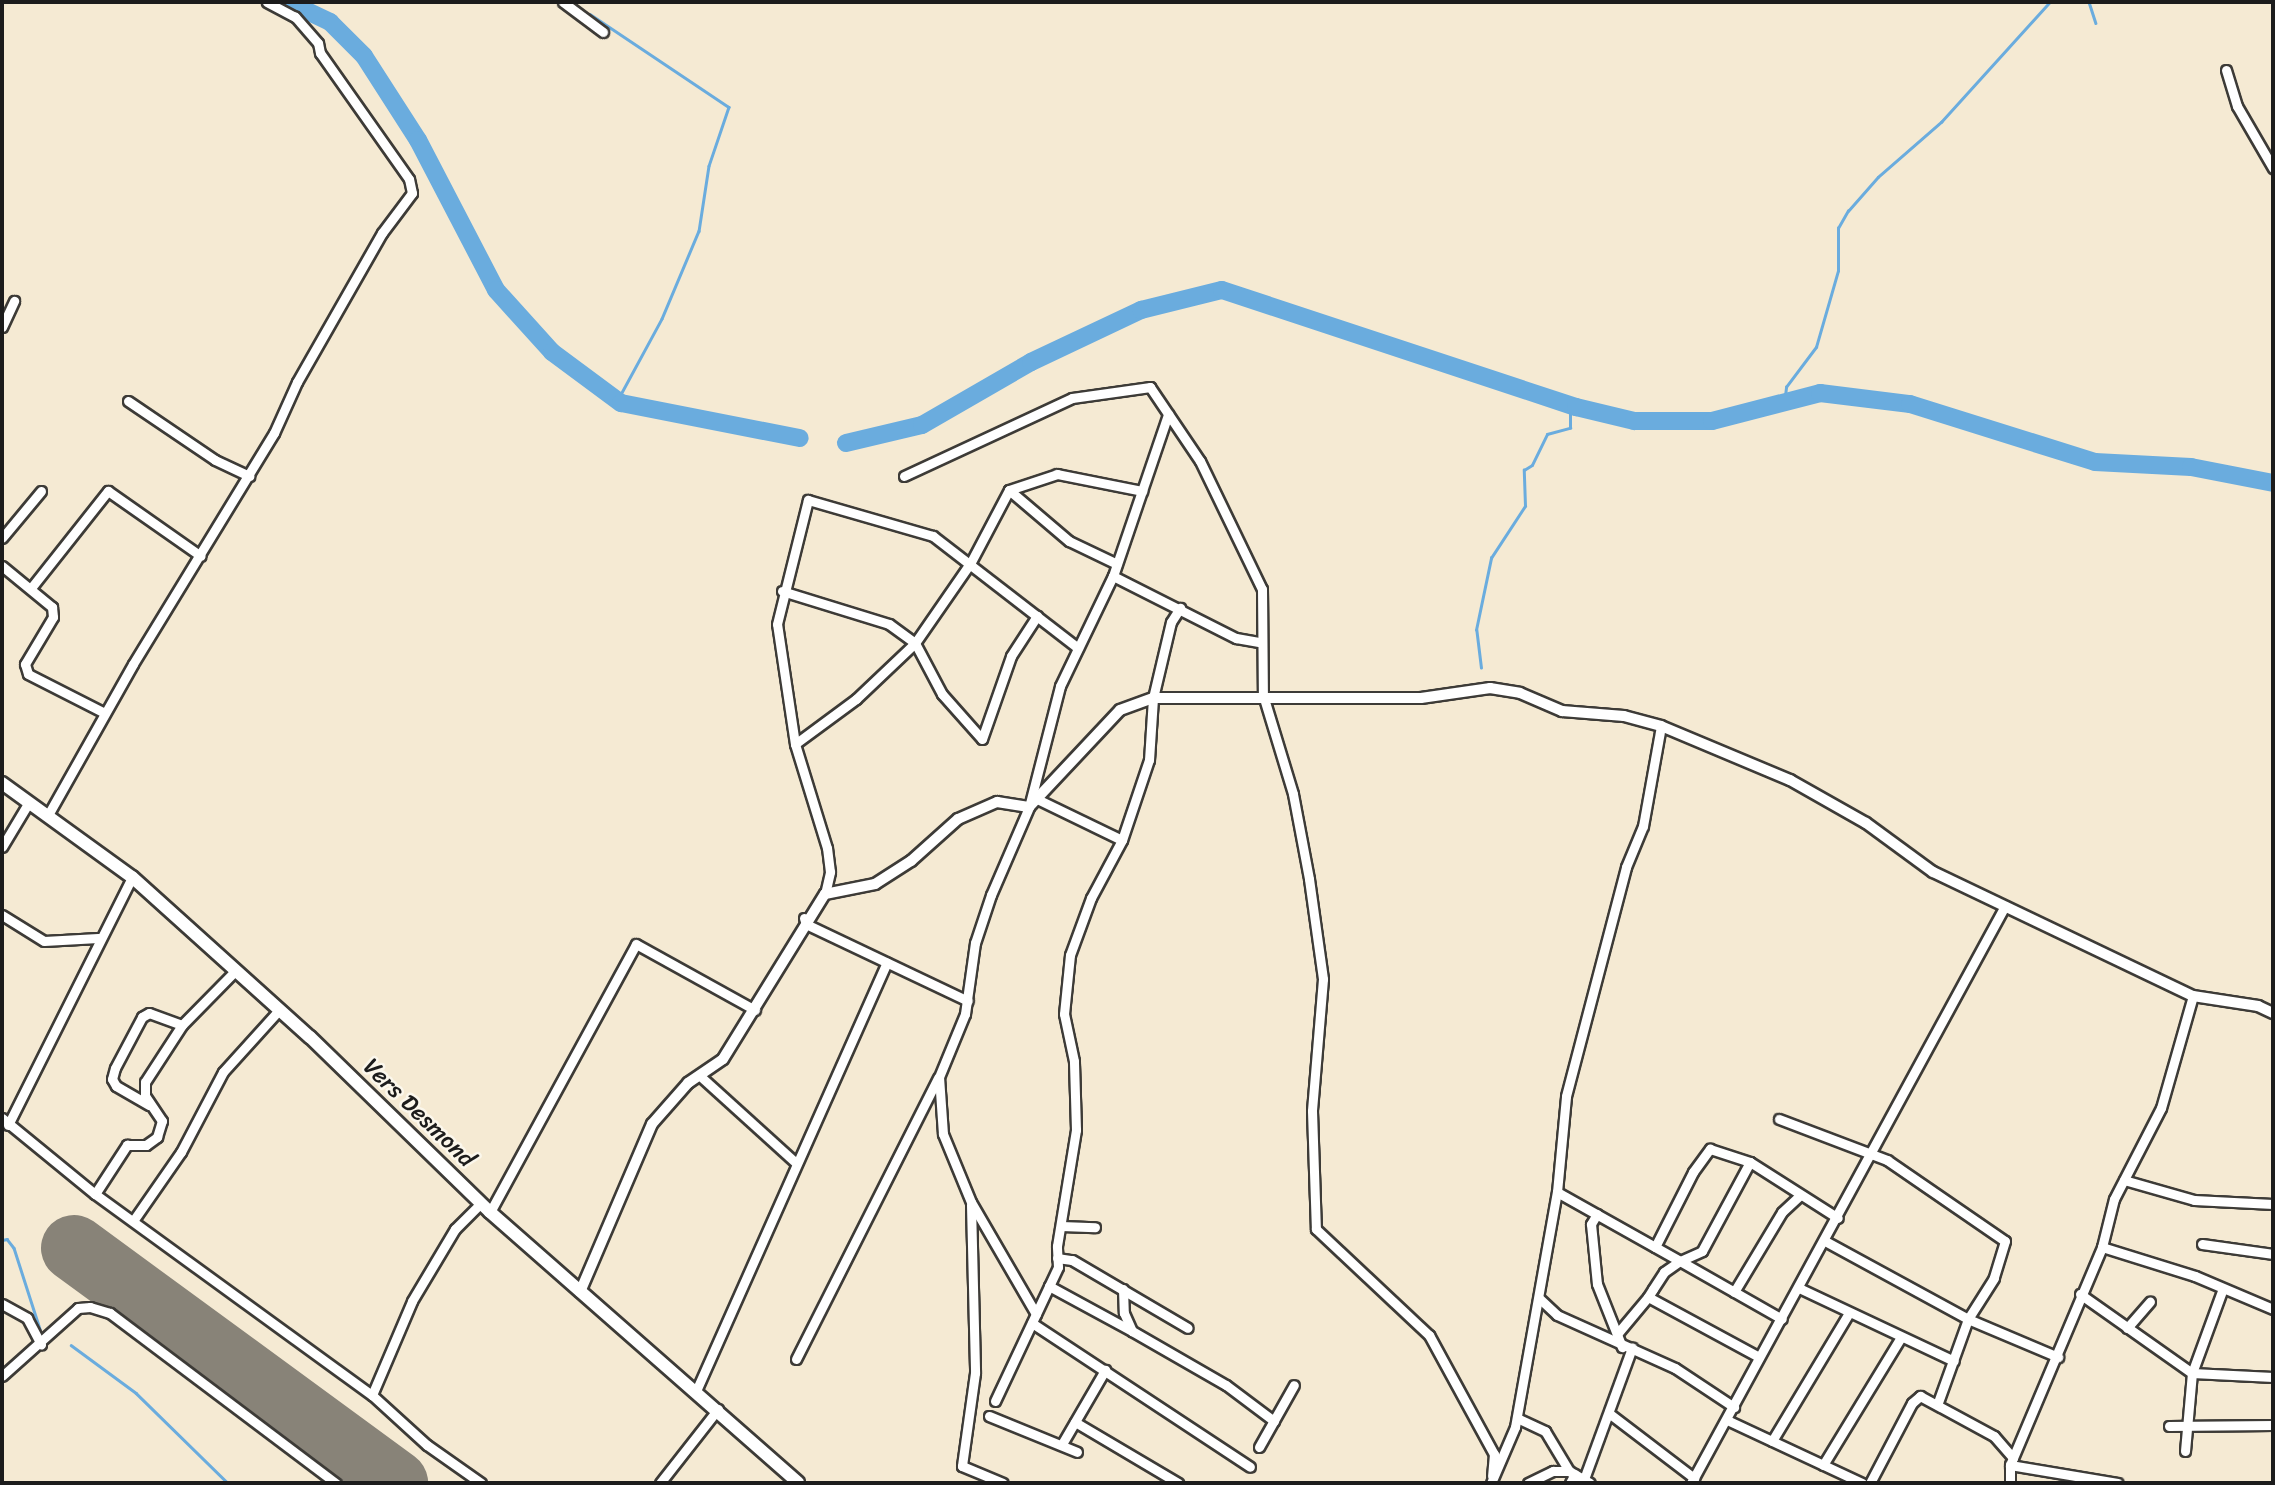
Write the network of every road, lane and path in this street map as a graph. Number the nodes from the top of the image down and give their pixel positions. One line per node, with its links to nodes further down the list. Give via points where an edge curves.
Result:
1 (267, 2): 10 (street, via 295,16 318,43 320,53 410,179 412,193 382,233)
2 (563, 2): 3 (street)
3 (603, 32)
4 (2226, 70): 5 (street, via 2237,106)
5 (2273, 168)
6 (14, 301): 7 (street)
7 (2, 327)
8 (128, 401): 10 (street, via 215,460)
9 (1168, 414): 11 (street, via 1150,387 1072,398); 14 (street); 25 (street, via 1200,461 1262,589)
10 (248, 476): 16 (street)
11 (904, 476)
12 (1009, 490): 14 (street, via 1057,474); 17 (street); 18 (street, via 1069,541)
13 (41, 491): 15 (street)
14 (1142, 491): 18 (street)
15 (2, 538)
16 (201, 556): 21 (street, via 108,491); 30 (street)
17 (971, 562): 22 (street, via 933,536 808,500); 24 (street); 26 (street)
18 (1116, 564): 20 (street)
19 (2, 566): 21 (street)
20 (1113, 576): 23 (street); 27 (street)
21 (31, 588): 30 (street, via 51,607 52,617 25,668)
22 (782, 591): 26 (street, via 889,624); 32 (street, via 777,624)
23 (1180, 608): 25 (street, via 1237,638); 29 (street, via 1171,622)
24 (1037, 616): 26 (street, via 1011,656 982,739 942,694); 27 (street)
25 (1259, 642): 28 (street)
26 (915, 643): 32 (street, via 856,699)
27 (1078, 649): 35 (street, via 1060,687)
28 (1263, 695): 29 (street); 31 (street, via 1421,698 1490,688 1520,693 1562,711 1623,716); 137 (street, via 1293,794 1323,979 1312,1111 1316,1229 1429,1335 1493,1454)
29 (1153, 698): 35 (street, via 1119,710); 37 (street, via 1149,760)
30 (105, 713): 36 (street)
31 (1661, 726): 41 (street, via 1790,780 1866,823 1933,872); 62 (street, via 1643,826 1626,867 1566,1096)
32 (795, 744): 40 (street, via 827,848 830,872)
33 (2, 783): 34 (main road, Vers Desmond)
34 (29, 802): 36 (main road, Vers Desmond); 38 (street)
35 (1033, 803): 37 (street); 40 (street, via 987,806 958,819 911,861 875,884); 48 (street, via 975,943)
36 (48, 815): 39 (main road, Vers Desmond)
37 (1122, 840): 71 (street, via 1091,898 1070,955 1065,1014 1074,1060 1076,1130)
38 (2, 847)
39 (132, 877): 44 (street); 46 (main road, Vers Desmond)
40 (825, 894): 43 (street)
41 (2005, 906): 47 (street); 58 (street)
42 (2, 915): 44 (street, via 44,941)
43 (805, 921): 45 (street); 50 (street)
44 (98, 938): 57 (street)
45 (887, 962): 48 (street); 60 (street)
46 (236, 970): 49 (main road, Vers Desmond); 52 (street)
47 (2193, 996): 51 (street, via 2258,1006); 61 (street, via 2161,1108)
48 (968, 1001): 54 (street)
49 (280, 1009): 67 (main road, Vers Desmond); 70 (street, via 223,1072 181,1152)
50 (755, 1010): 53 (street, via 723,1059); 67 (street, via 636,944)
51 (2273, 1013)
52 (182, 1025): 55 (street, via 145,1082); 55 (street, via 149,1013 142,1017 115,1068 112,1079 116,1086)
53 (699, 1075): 60 (street); 84 (street, via 652,1124)
54 (939, 1077): 65 (street, via 943,1134); 105 (street)
55 (150, 1106): 63 (street, via 162,1121 157,1137 146,1145 127,1145)
56 (1779, 1119): 58 (street)
57 (5, 1121): 63 (street)
58 (1869, 1156): 69 (street); 95 (street, via 1901,1169 2005,1241 1994,1278)
59 (1751, 1162): 64 (street); 75 (street, via 1710,1149 1693,1172); 79 (street, via 1702,1251)
60 (796, 1163): 112 (street)
61 (2124, 1180): 66 (street, via 2194,1200); 76 (street, via 2114,1199)
62 (1557, 1192): 68 (street); 88 (street)
63 (95, 1194): 70 (street)
64 (1800, 1195): 69 (street); 85 (street, via 1782,1212)
65 (971, 1202): 93 (street); 143 (street, via 975,1373 962,1466)
66 (2273, 1204)
67 (486, 1207): 84 (main road, Vers Desmond); 113 (street, via 455,1229 412,1301)
68 (1597, 1214): 75 (street); 99 (street, via 1591,1224 1597,1284)
69 (1838, 1218): 73 (street)
70 (133, 1221): 113 (street)
71 (1061, 1226): 72 (street); 78 (street)
72 (1095, 1227)
73 (1825, 1241): 81 (street); 95 (street)
74 (2202, 1244): 77 (street)
75 (1656, 1247): 79 (street)
76 (2102, 1247): 83 (street, via 2195,1276); 86 (street)
77 (2273, 1254)
78 (1058, 1258): 80 (street); 82 (street, via 1072,1260)
79 (1680, 1261): 85 (street); 87 (street, via 1664,1272)
80 (1049, 1286): 93 (street); 98 (street)
81 (1799, 1288): 92 (street); 94 (street)
82 (1123, 1289): 96 (street); 98 (street, via 1124,1313)
83 (2222, 1291): 91 (street); 108 (street)
84 (580, 1292): 112 (main road, Vers Desmond)
85 (1734, 1292): 94 (street)
86 (2080, 1294): 97 (street); 104 (street)
87 (1648, 1297): 99 (street); 103 (street)
88 (1540, 1299): 102 (street, via 1557,1315); 120 (street)
89 (2150, 1302): 97 (street)
90 (2, 1304): 101 (street, via 27,1318)
91 (2273, 1309)
92 (1849, 1313): 100 (street); 127 (street)
93 (1034, 1319): 107 (street); 114 (street)
94 (1782, 1319): 103 (street)
95 (1968, 1319): 104 (street); 106 (street)
96 (1188, 1328)
97 (2127, 1328): 108 (street)
98 (1132, 1331): 122 (street, via 1226,1385)
99 (1616, 1334): 102 (street)
100 (1900, 1338): 106 (street); 133 (street)
101 (41, 1344): 109 (street); 136 (street, via 78,1308 110,1313)
102 (1627, 1348): 116 (street, via 1675,1368); 118 (street)
103 (1759, 1357): 116 (street)
104 (2058, 1357): 132 (street)
105 (796, 1359)
106 (1954, 1361): 115 (street)
107 (1105, 1370): 123 (street); 134 (street)
108 (2192, 1373): 110 (street); 124 (street)
109 (2, 1376)
110 (2273, 1377)
111 (1294, 1385): 122 (street)
112 (696, 1391): 117 (main road, Vers Desmond)
113 (372, 1395): 140 (street, via 418,1438)
114 (995, 1401)
115 (1937, 1405): 132 (street, via 1994,1436); 148 (street, via 1920,1396 1912,1403)
116 (1734, 1407): 121 (street)
117 (718, 1409): 141 (street); 142 (main road, Vers Desmond)
118 (1610, 1414): 135 (street); 138 (street)
119 (989, 1416): 128 (street)
120 (1517, 1418): 135 (street, via 1545,1431); 137 (street)
121 (1727, 1420): 127 (street); 138 (street)
122 (1274, 1421): 129 (street)
123 (1075, 1422): 128 (street); 144 (street)
124 (2186, 1425): 125 (street); 126 (street); 130 (street)
125 (2273, 1425)
126 (2169, 1426)
127 (1772, 1441): 133 (street)
128 (1062, 1444): 131 (street)
129 (1259, 1447)
130 (2185, 1451)
131 (1077, 1452)
132 (2012, 1461): 149 (street); 150 (street)
133 (1823, 1465): 147 (street)
134 (1250, 1467)
135 (1579, 1477): 145 (street, via 1553,1471); 146 (street)
136 (322, 1478): 139 (street)
137 (1491, 1480)
138 (1692, 1481)
139 (336, 1483)
140 (481, 1483)
141 (660, 1483)
142 (798, 1483)
143 (1003, 1483)
144 (1178, 1483)
145 (1528, 1483)
146 (1570, 1483)
147 (1862, 1483)
148 (1870, 1483)
149 (2010, 1483)
150 (2117, 1483)

